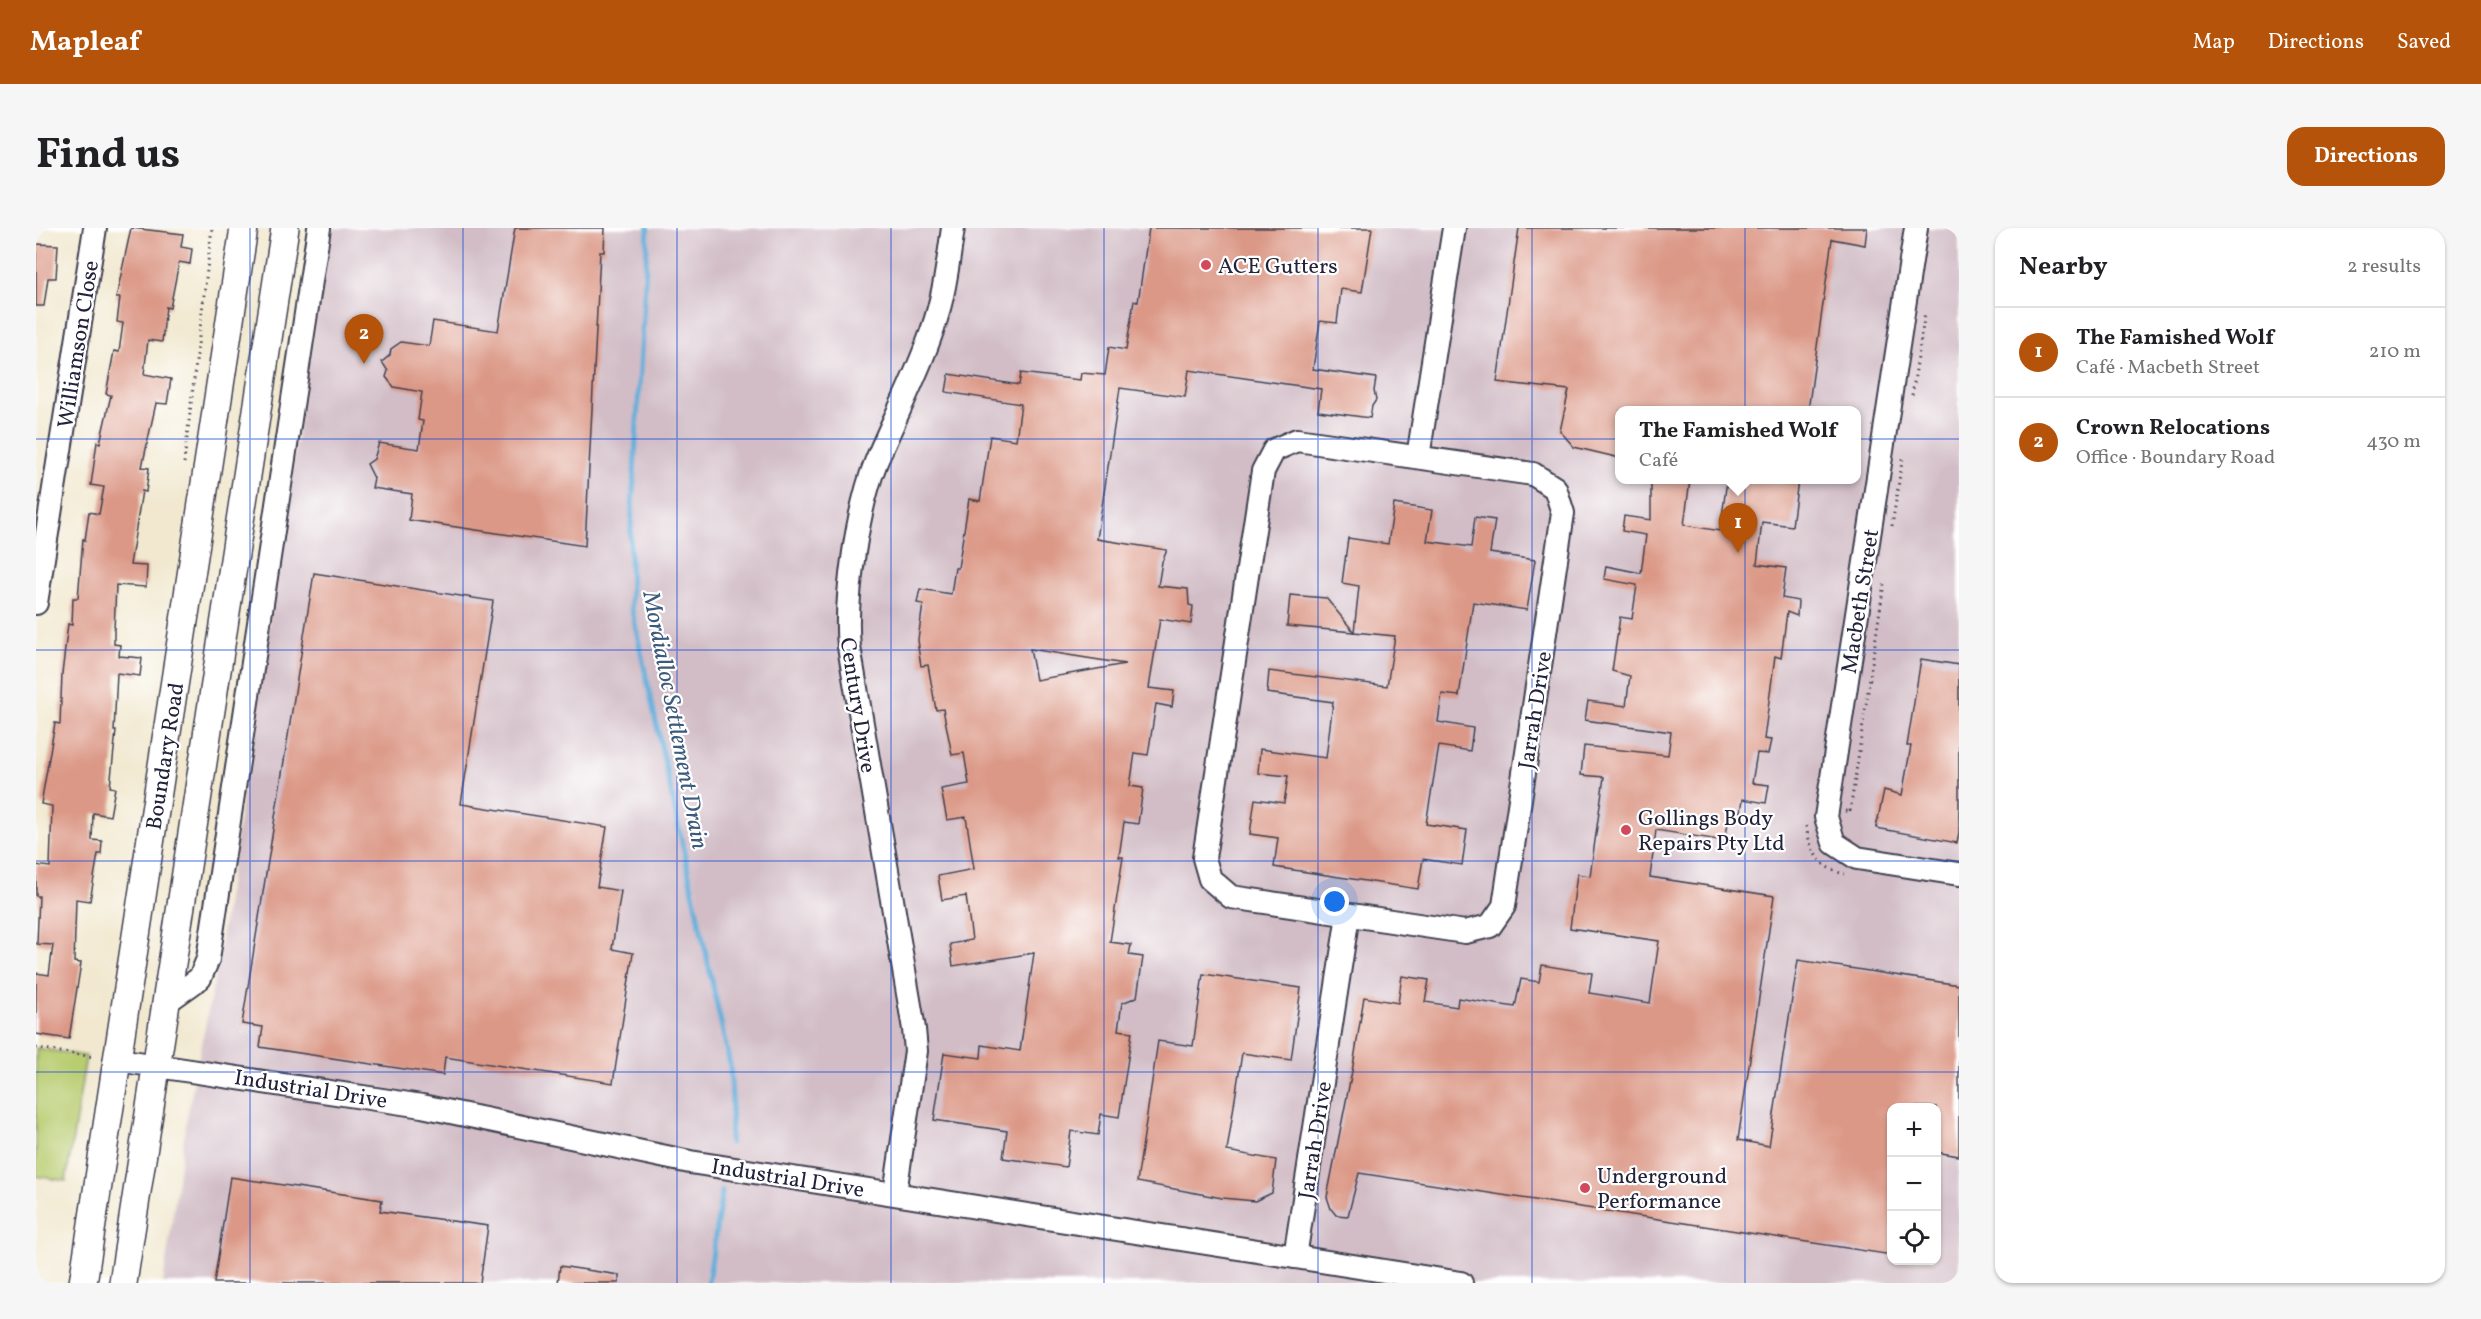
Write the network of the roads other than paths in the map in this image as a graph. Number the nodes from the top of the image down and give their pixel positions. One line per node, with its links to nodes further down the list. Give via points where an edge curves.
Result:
1 (95, 228): 11 (street, Williamson Close)
2 (244, 228): 15 (main road, Boundary Road)
3 (285, 228): 10 (main road, Boundary Road)
4 (319, 228): 9 (street)
5 (953, 228): 17 (street, Century Drive, via 941,304 869,484 848,604 849,647 914,1029 915,1051)
6 (1454, 228): 8 (street)
7 (1916, 228): 12 (street, Macbeth Street, via 1826,817 1834,843 1857,858)
8 (1418, 457): 13 (street, Jarrah Drive, via 1297,440 1274,450 1261,482 1204,858 1210,879 1231,897); 13 (street, Jarrah Drive, via 1533,474 1555,489 1563,513 1506,894 1504,906 1490,926 1465,932)
9 (280, 477): 10 (street); 14 (street, via 208,959 200,978)
10 (243, 499): 14 (main road, Boundary Road)
11 (36, 602)
12 (1959, 874)
13 (1348, 915): 18 (street, Jarrah Drive)
14 (165, 1003): 16 (main road, Boundary Road)
15 (105, 1063): 16 (street, Industrial Drive); 19 (main road, Boundary Road)
16 (156, 1064): 17 (street, Industrial Drive, via 422,1106 690,1162); 20 (main road, Boundary Road)
17 (896, 1193): 18 (street, Industrial Drive)
18 (1295, 1257): 21 (street, Industrial Drive)
19 (83, 1283)
20 (123, 1283)
21 (1461, 1283)

